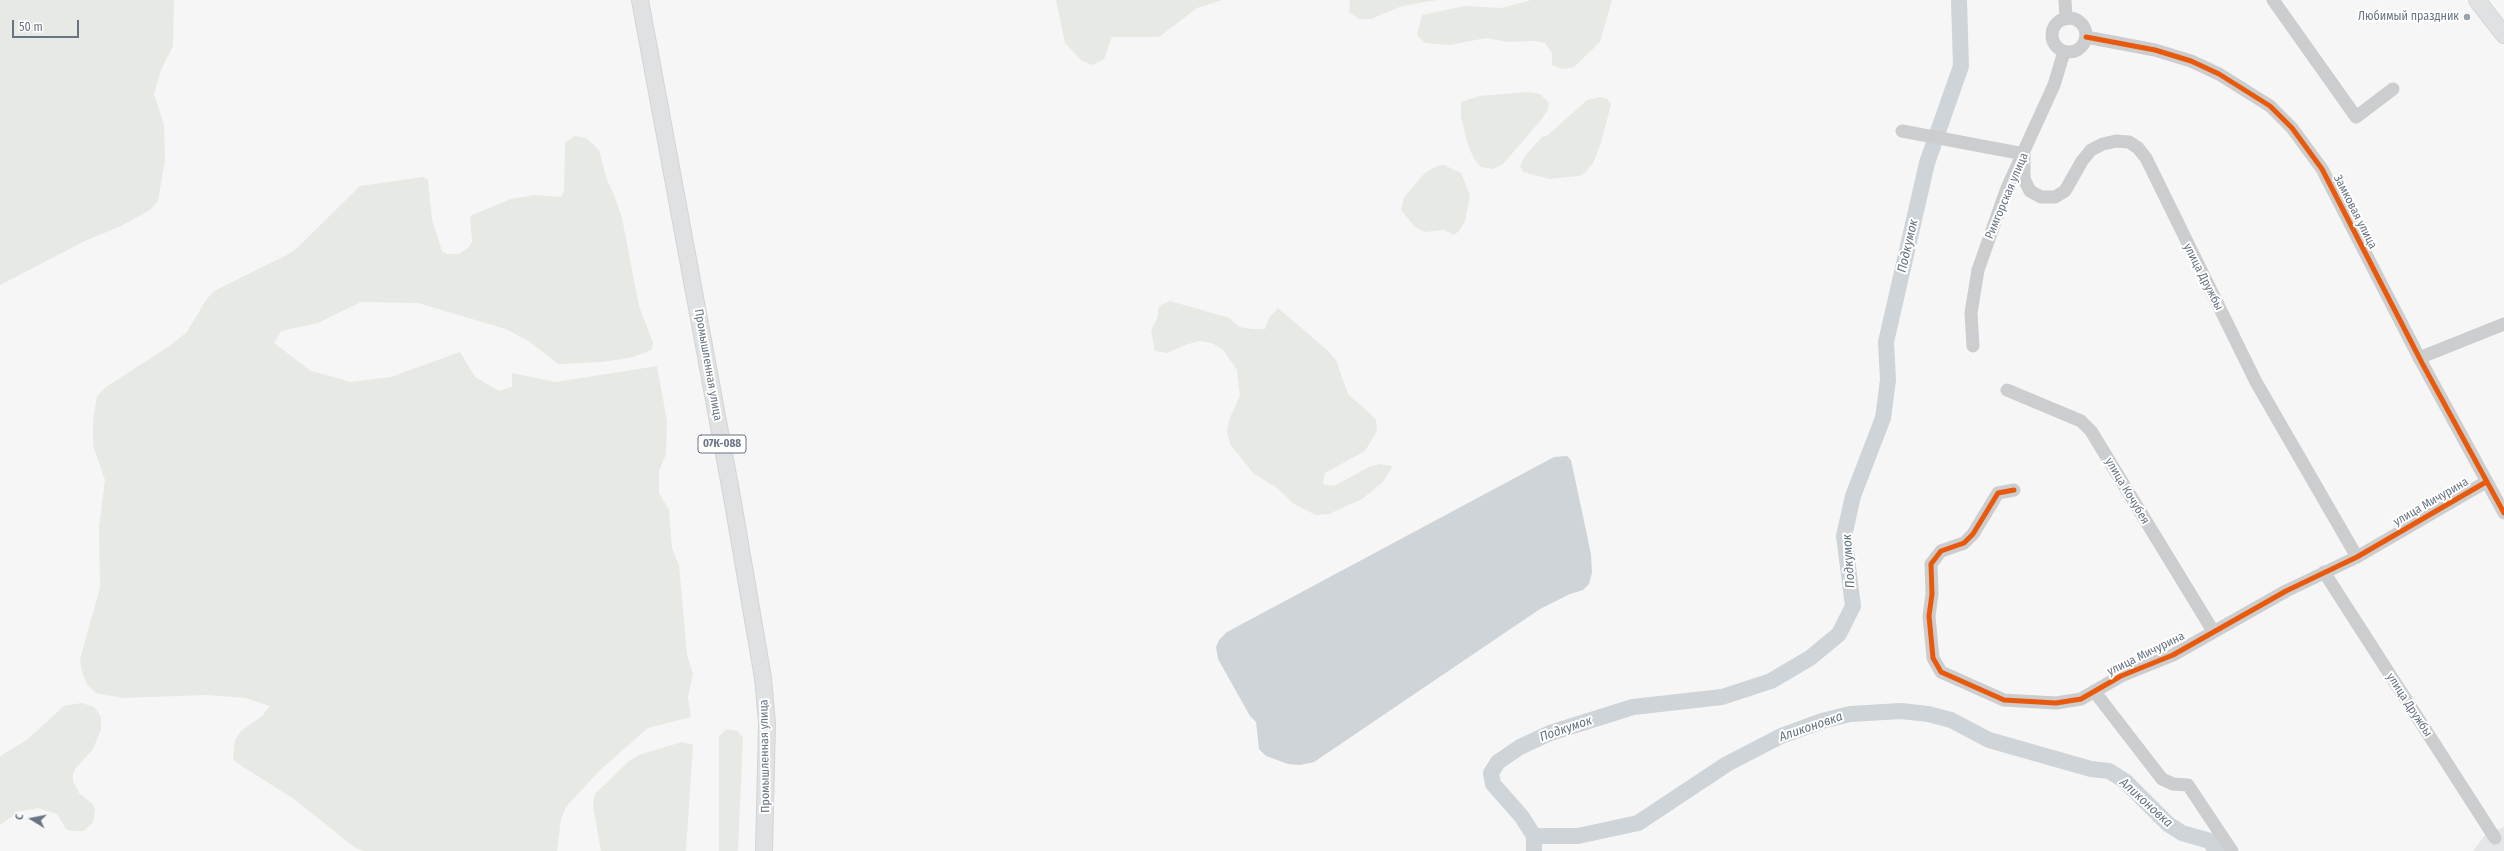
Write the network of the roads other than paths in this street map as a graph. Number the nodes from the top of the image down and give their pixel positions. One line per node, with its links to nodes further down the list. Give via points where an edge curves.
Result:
1 (640, 0): 24 (main road, Промышленная улица / 07К-088, via 763,678 767,723)
2 (2065, 0): 5 (street)
3 (2273, 0): 9 (street, via 2356,117)
4 (2477, 0): 6 (main road)
5 (2066, 19): 7 (street, via 2080,23); 8 (street, via 2056,24 2052,34 2055,45)
6 (2504, 35)
7 (2086, 37): 8 (street, via 2078,50); 14 (street, Замковая улица, via 2155,50 2191,61 2219,74 2270,106 2292,128 2322,169)
8 (2064, 52): 11 (street, Римгорская улица, via 2054,85)
9 (2393, 89)
10 (1902, 131): 11 (street)
11 (2024, 154): 13 (street, Римгорская улица, via 2008,188 1978,270 1971,313); 19 (street, улица Дружбы, via 2024,179 2030,191 2041,197 2055,198 2065,191 2082,160 2091,150 2116,141 2129,142 2138,148 2146,158 2256,382)
12 (2504, 324): 14 (street)
13 (1972, 346)
14 (2419, 358): 16 (street, Замковая улица)
15 (2007, 390): 21 (street, улица Кочубея, via 2081,421 2091,431)
16 (2486, 482): 18 (street, Замковая улица); 19 (street, улица Мичурина)
17 (2014, 490): 22 (street, улица Мичурина, via 1998,493 1973,534 1964,543 1941,552 1931,564 1932,594 1929,616 1933,658 1941,672 2004,700 2056,703 2081,699)
18 (2504, 513)
19 (2357, 557): 20 (street, улица Мичурина)
20 (2324, 572): 21 (street, улица Мичурина); 23 (street, улица Дружбы)
21 (2213, 631): 22 (street, улица Мичурина, via 2173,655)
22 (2094, 691): 25 (street, via 2162,779 2174,784 2188,785)
23 (2495, 838)
24 (764, 851)
25 (2232, 851)

